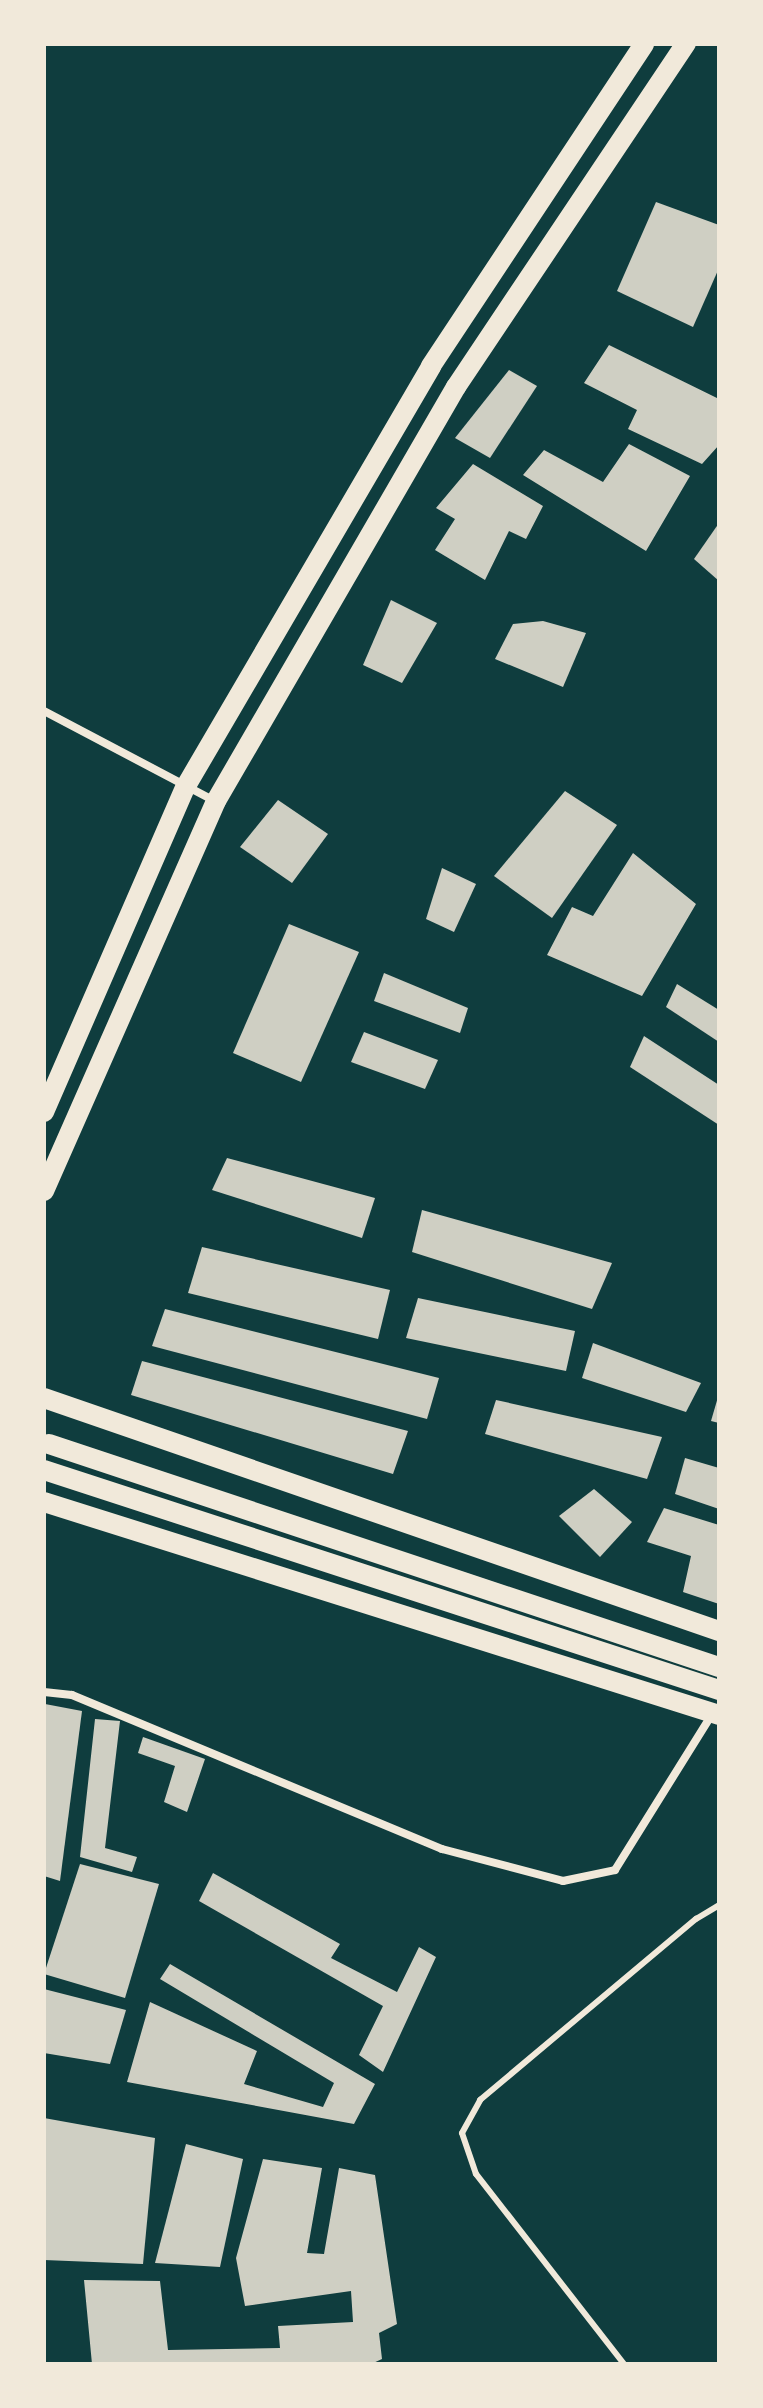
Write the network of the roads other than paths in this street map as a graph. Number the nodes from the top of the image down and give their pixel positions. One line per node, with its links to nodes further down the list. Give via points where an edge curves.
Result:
1 (644, 44): 4 (main road, via 431,366)
2 (686, 44): 5 (main road, via 456,387)
3 (44, 711): 4 (street)
4 (186, 786): 5 (street); 6 (main road)
5 (216, 801): 7 (main road)
6 (44, 1112)
7 (44, 1191)
8 (44, 1398): 12 (main road)
9 (49, 1444): 13 (main road)
10 (44, 1470): 14 (main road)
11 (44, 1502): 16 (main road)
12 (719, 1631)
13 (719, 1667)
14 (719, 1690)
15 (44, 1692): 16 (street, via 72,1695 442,1849 563,1881 615,1870)
16 (716, 1714)
17 (719, 1905): 18 (lane, via 480,2100 462,2133 464,2153 476,2174)
18 (624, 2364)

